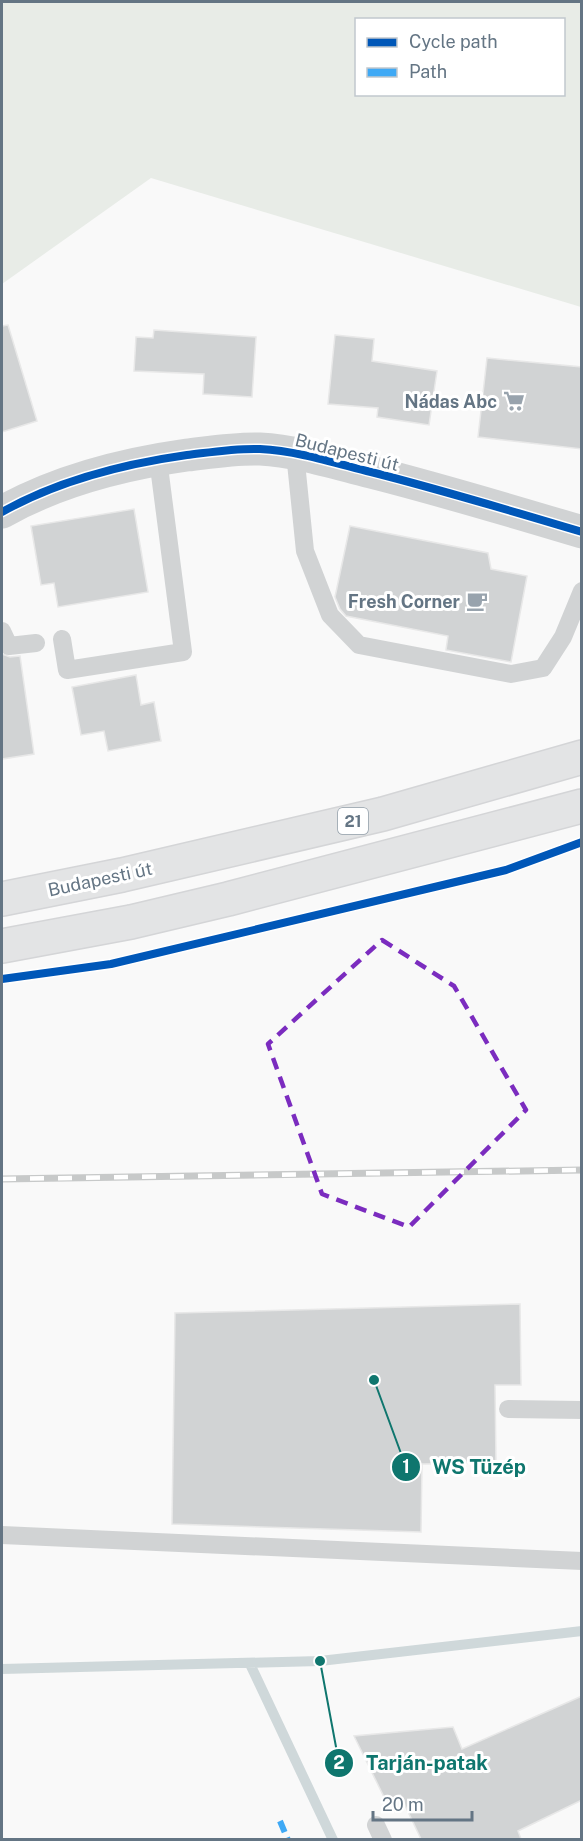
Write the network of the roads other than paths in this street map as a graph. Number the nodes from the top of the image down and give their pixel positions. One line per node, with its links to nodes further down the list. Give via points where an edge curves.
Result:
1 (295, 453): 2 (street, Budapesti út, via 225,450); 4 (street, Budapesti út); 5 (lane, via 305,551 330,615 359,645 511,674 543,668 563,637)
2 (158, 459): 3 (street, Budapesti út, via 75,479); 7 (lane, via 183,652 67,670)
3 (2, 512)
4 (582, 532)
5 (582, 591)
6 (2, 631): 8 (lane, via 9,646)
7 (62, 639)
8 (36, 643)
9 (582, 757): 11 (main road, Budapesti út / 21, via 383,814 122,875)
10 (582, 806): 12 (main road, via 218,902)
11 (2, 898)
12 (2, 946)
13 (508, 1409): 14 (lane)
14 (582, 1410)
15 (2, 1534): 16 (lane)
16 (582, 1561)

